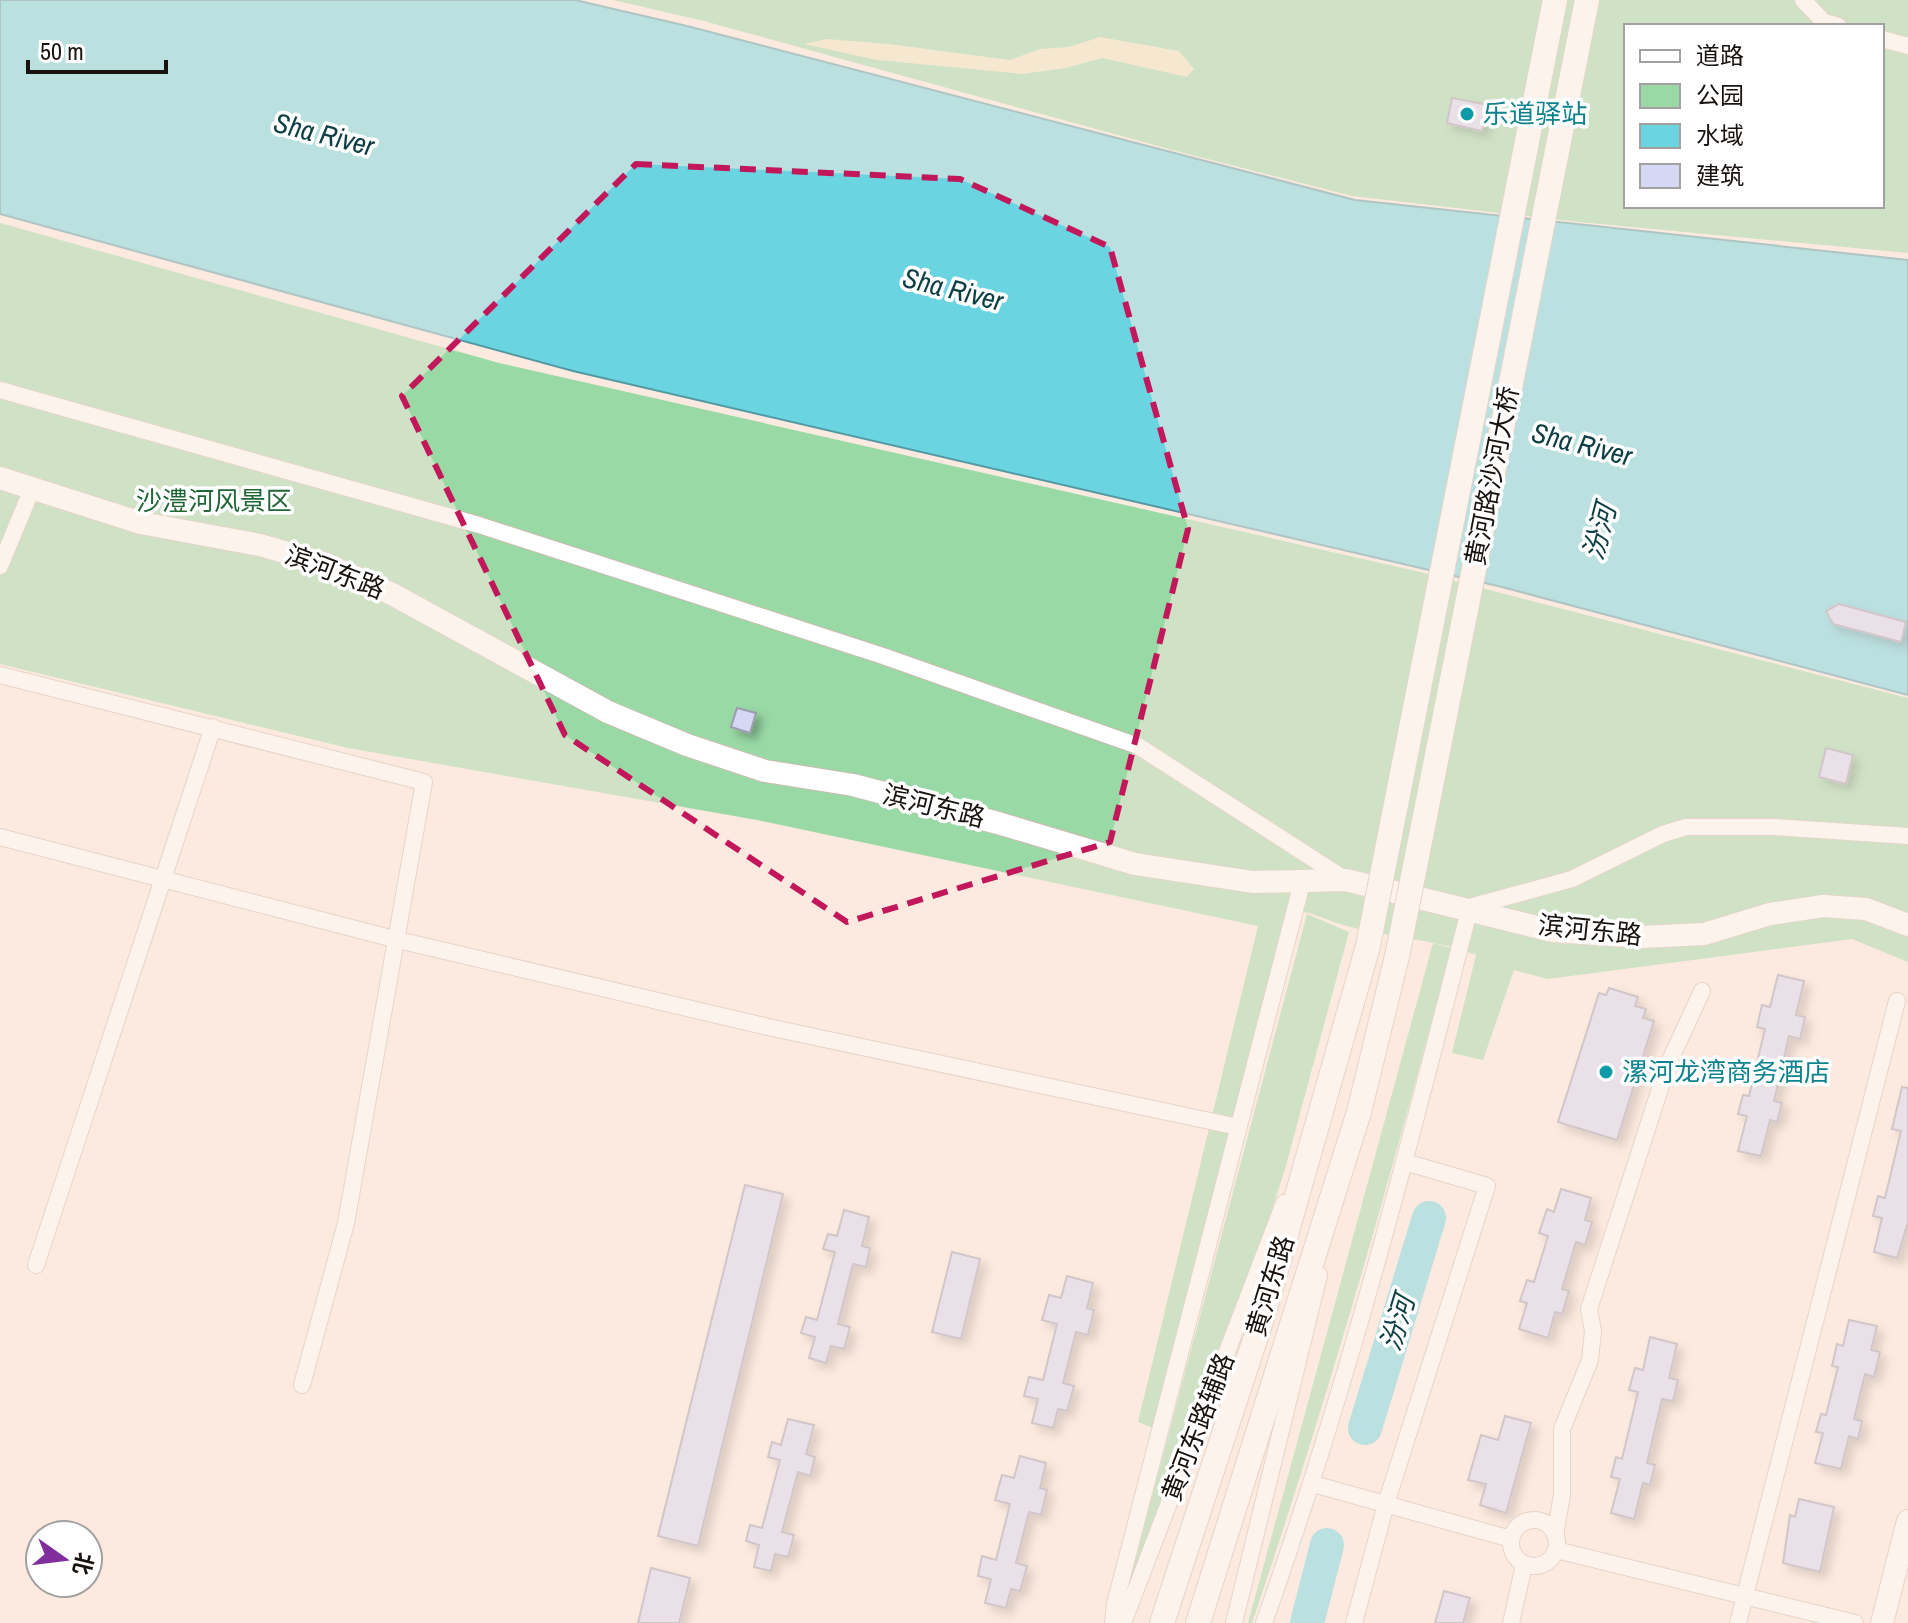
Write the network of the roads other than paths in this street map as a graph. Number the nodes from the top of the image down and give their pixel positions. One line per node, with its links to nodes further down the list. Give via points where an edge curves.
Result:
1 (1555, 0): 21 (main road, 黄河路沙河大桥, bridge)
2 (1587, 0): 22 (main road, 黄河路沙河大桥, bridge)
3 (1803, 0): 4 (street)
4 (1831, 24)
5 (1884, 40): 6 (street)
6 (1908, 46)
7 (0, 390): 16 (street, via 479,525 883,656 1138,746)
8 (0, 478): 9 (street, 滨河东路)
9 (32, 489): 10 (street); 17 (street, 滨河东路, via 141,523 260,545 326,564 392,594 608,712 765,771 853,785 1135,864 1253,882)
10 (0, 566)
11 (0, 675): 12 (street)
12 (213, 727): 15 (street); 20 (street, via 424,782)
13 (1908, 836): 18 (street, via 1686,827 1572,879)
14 (0, 837): 15 (street)
15 (163, 880): 20 (street); 29 (street)
16 (1346, 880): 17 (street, 滨河东路); 18 (street, 滨河东路)
17 (1302, 883): 27 (street)
18 (1470, 907): 19 (street, 滨河东路, via 1553,931 1641,937 1704,934 1770,914 1823,906 1866,909); 28 (street)
19 (1908, 925)
20 (398, 940): 27 (street, via 768,1027); 30 (street, via 346,1223)
21 (1368, 946): 25 (main road, 黄河东路)
22 (1398, 952): 26 (main road, 黄河东路)
23 (1702, 991): 35 (street, via 1667,1067 1589,1309 1590,1360 1562,1429)
24 (1897, 1001): 37 (street)
25 (1325, 1097): 39 (street, 黄河东路辅路); 40 (main road, 黄河东路, via 1264,1312)
26 (1359, 1112): 41 (main road, 黄河东路); 42 (street)
27 (1238, 1127): 38 (street)
28 (1405, 1162): 31 (street); 32 (street, via 1487,1186)
29 (36, 1265)
30 (302, 1385)
31 (1313, 1484): 32 (street); 43 (street)
32 (1386, 1504): 34 (street); 44 (street)
33 (1908, 1521): 48 (street)
34 (1511, 1539): 35 (street, via 1518,1526 1532,1520 1546,1524); 36 (street, via 1513,1554)
35 (1556, 1543): 36 (street, via 1540,1566); 37 (street)
36 (1524, 1565): 45 (street)
37 (1745, 1596): 46 (street); 47 (street)
38 (1113, 1623)
39 (1123, 1623)
40 (1162, 1623)
41 (1198, 1623)
42 (1234, 1623)
43 (1264, 1623)
44 (1354, 1623)
45 (1511, 1623)
46 (1738, 1623)
47 (1855, 1623)
48 (1882, 1623)

